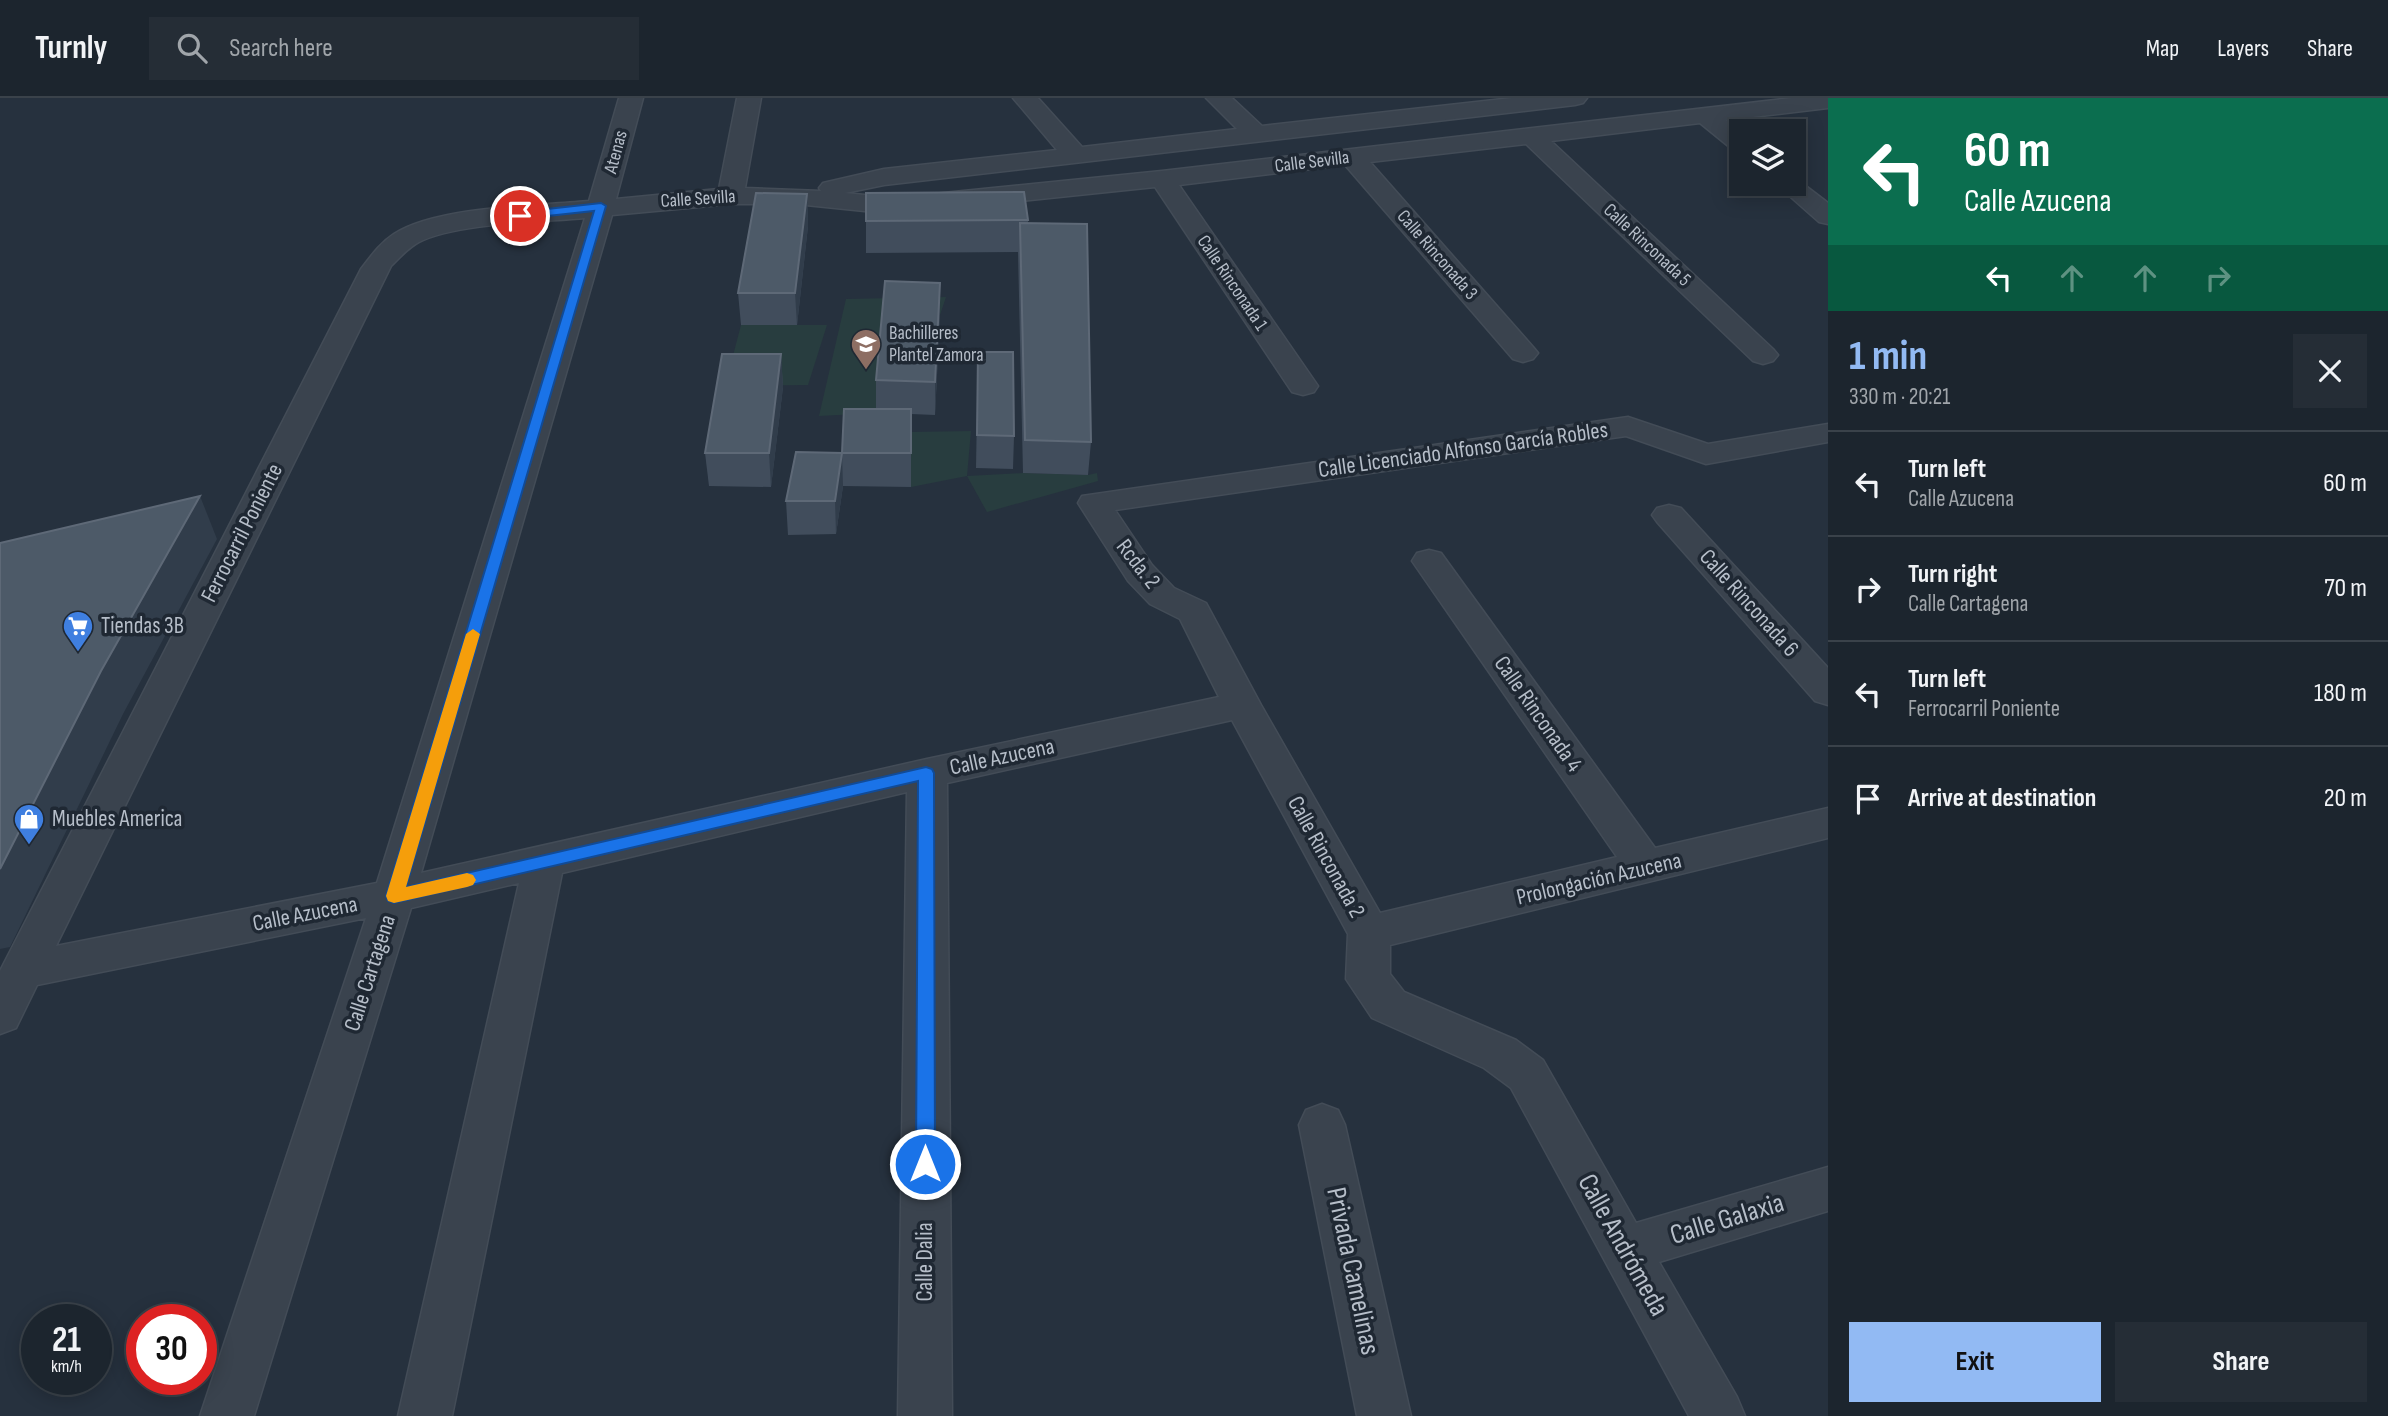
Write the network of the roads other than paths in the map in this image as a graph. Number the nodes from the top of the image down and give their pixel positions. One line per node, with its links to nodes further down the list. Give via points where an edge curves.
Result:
1 (631, 98): 19 (street, Atenas)
2 (749, 98): 16 (street)
3 (1025, 98): 13 (street)
4 (1218, 98): 10 (street)
5 (1575, 98): 8 (street, Calle Sevilla)
6 (1828, 102): 7 (street, Calle Sevilla)
7 (1706, 116): 9 (street); 11 (street, Calle Sevilla)
8 (1378, 121): 10 (street, Calle Sevilla); 12 (street)
9 (1729, 134)
10 (1256, 135): 13 (street, Calle Sevilla)
11 (1532, 136): 12 (street, Calle Sevilla); 22 (street, Calle Rinconada 5)
12 (1405, 151): 14 (street, Calle Sevilla)
13 (1076, 156): 17 (street, Calle Sevilla, via 884,177)
14 (1352, 157): 15 (street, Calle Sevilla); 21 (street, Calle Rinconada 3)
15 (1162, 179): 17 (street, Calle Sevilla, via 894,206); 23 (street, Calle Rinconada 1)
16 (731, 196): 17 (street, Calle Sevilla); 19 (street, Calle Sevilla)
17 (796, 196)
18 (1804, 196): 20 (street)
19 (601, 206): 35 (street, Calle Cartagena); 37 (street, Ferrocarril Poniente, via 431,228 406,236 387,250)
20 (1828, 216)
21 (1523, 353)
22 (1763, 355)
23 (1303, 386)
24 (1828, 433): 25 (street, Calle Licenciado Alfonso García Robles, via 1706,454 1628,426)
25 (1094, 503): 28 (street, Rcda. 2, via 1140,573 1162,596)
26 (1669, 515): 29 (street, Calle Rinconada 6)
27 (1429, 561): 34 (street, Calle Rinconada 4)
28 (1194, 611): 30 (street, Calle Rinconada 2)
29 (1828, 692)
30 (1242, 705): 31 (street, Calle Azucena); 36 (street, Calle Rinconada 2)
31 (926, 773): 33 (street, Calle Azucena); 45 (street, Calle Dalia)
32 (1828, 823): 34 (street, Prolongación Azucena)
33 (544, 863): 35 (street, Calle Azucena); 44 (street)
34 (1647, 868): 36 (street, Prolongación Azucena)
35 (394, 896): 37 (street, Calle Azucena); 43 (street, Calle Cartagena)
36 (1369, 933): 39 (street, Calle Rinconada 2, via 1368,979 1388,1005 1500,1054)
37 (23, 970): 38 (street, Ferrocarril Poniente)
38 (0, 1015)
39 (1527, 1074): 42 (street, Calle Andrómeda)
40 (1322, 1125): 46 (street, Privada Camelinas)
41 (1828, 1189): 42 (street, Calle Galaxia)
42 (1625, 1250): 47 (street, Calle Andrómeda)
43 (227, 1416)
44 (425, 1416)
45 (925, 1416)
46 (1384, 1416)
47 (1718, 1416)

